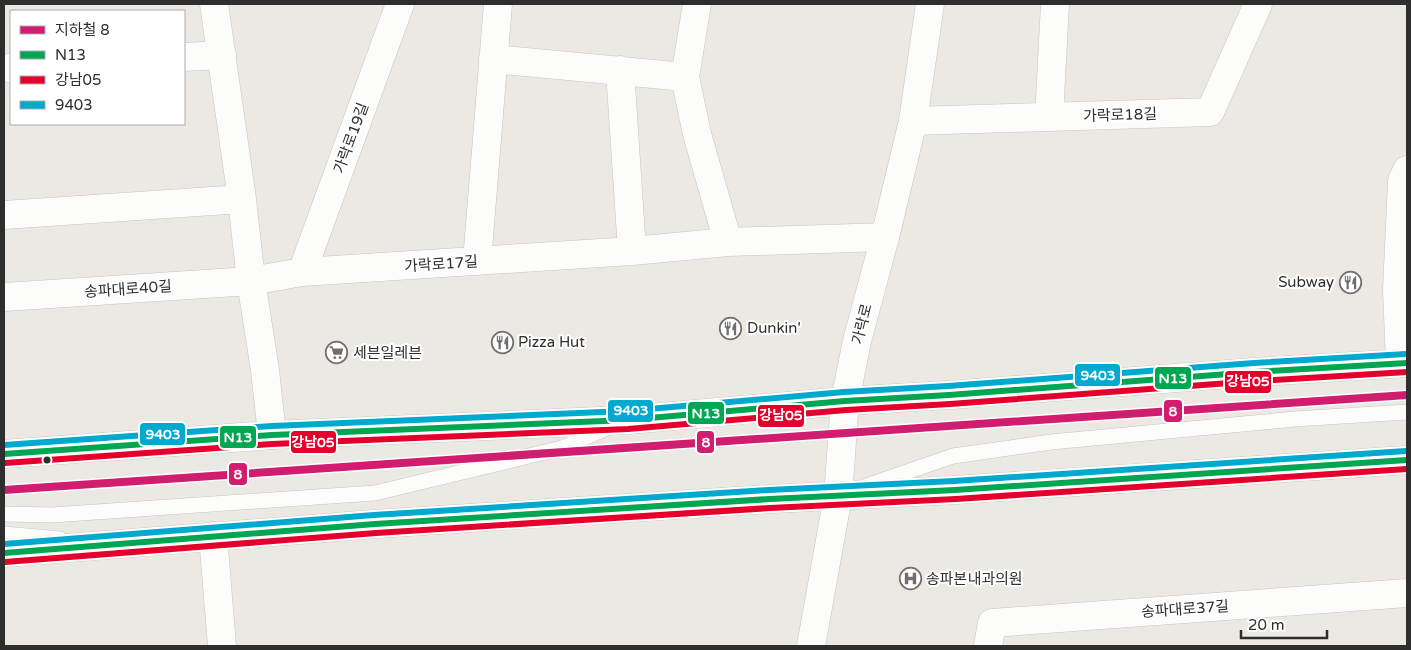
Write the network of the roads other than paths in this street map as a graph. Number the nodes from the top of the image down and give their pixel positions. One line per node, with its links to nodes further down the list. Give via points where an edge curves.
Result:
1 (214, 4): 8 (street)
2 (400, 4): 22 (street, 가락로19길)
3 (498, 4): 10 (street)
4 (697, 4): 12 (street)
5 (930, 4): 14 (street, 가락로)
6 (1055, 4): 13 (street)
7 (1258, 4): 13 (street, 가락로18길, via 1210,112)
8 (222, 55): 9 (street); 16 (street)
9 (185, 57)
10 (493, 59): 11 (street); 21 (street)
11 (620, 70): 12 (street); 20 (street)
12 (685, 77): 19 (street, via 697,134)
13 (1049, 117): 14 (street, 가락로18길)
14 (913, 121): 18 (street, 가락로)
15 (1407, 170): 25 (street, via 1402,182 1397,290)
16 (242, 199): 17 (street); 23 (street)
17 (4, 215)
18 (885, 237): 19 (street, 가락로17길); 26 (street, 가락로, via 857,341)
19 (728, 242): 20 (street, 가락로17길)
20 (632, 251): 21 (street, 가락로17길)
21 (477, 261): 22 (street, 가락로17길)
22 (302, 272): 23 (street, 가락로17길)
23 (251, 281): 24 (street, 송파대로40길); 29 (street)
24 (4, 297)
25 (1403, 363): 26 (main road)
26 (845, 401): 28 (main road); 32 (street, 가락로)
27 (1407, 412): 32 (lane, via 1051,442 953,456)
28 (627, 420): 29 (main road); 33 (lane, via 562,448 375,494 52,515)
29 (272, 435): 30 (main road)
30 (4, 454)
31 (1407, 460): 32 (main road)
32 (838, 496): 35 (main road); 41 (street, 가락로)
33 (4, 514)
34 (4, 534): 36 (lane)
35 (213, 536): 36 (main road); 40 (street)
36 (111, 545): 37 (main road)
37 (4, 553)
38 (1407, 593): 39 (street, 송파대로37길)
39 (990, 635)
40 (222, 646)
41 (811, 646)

